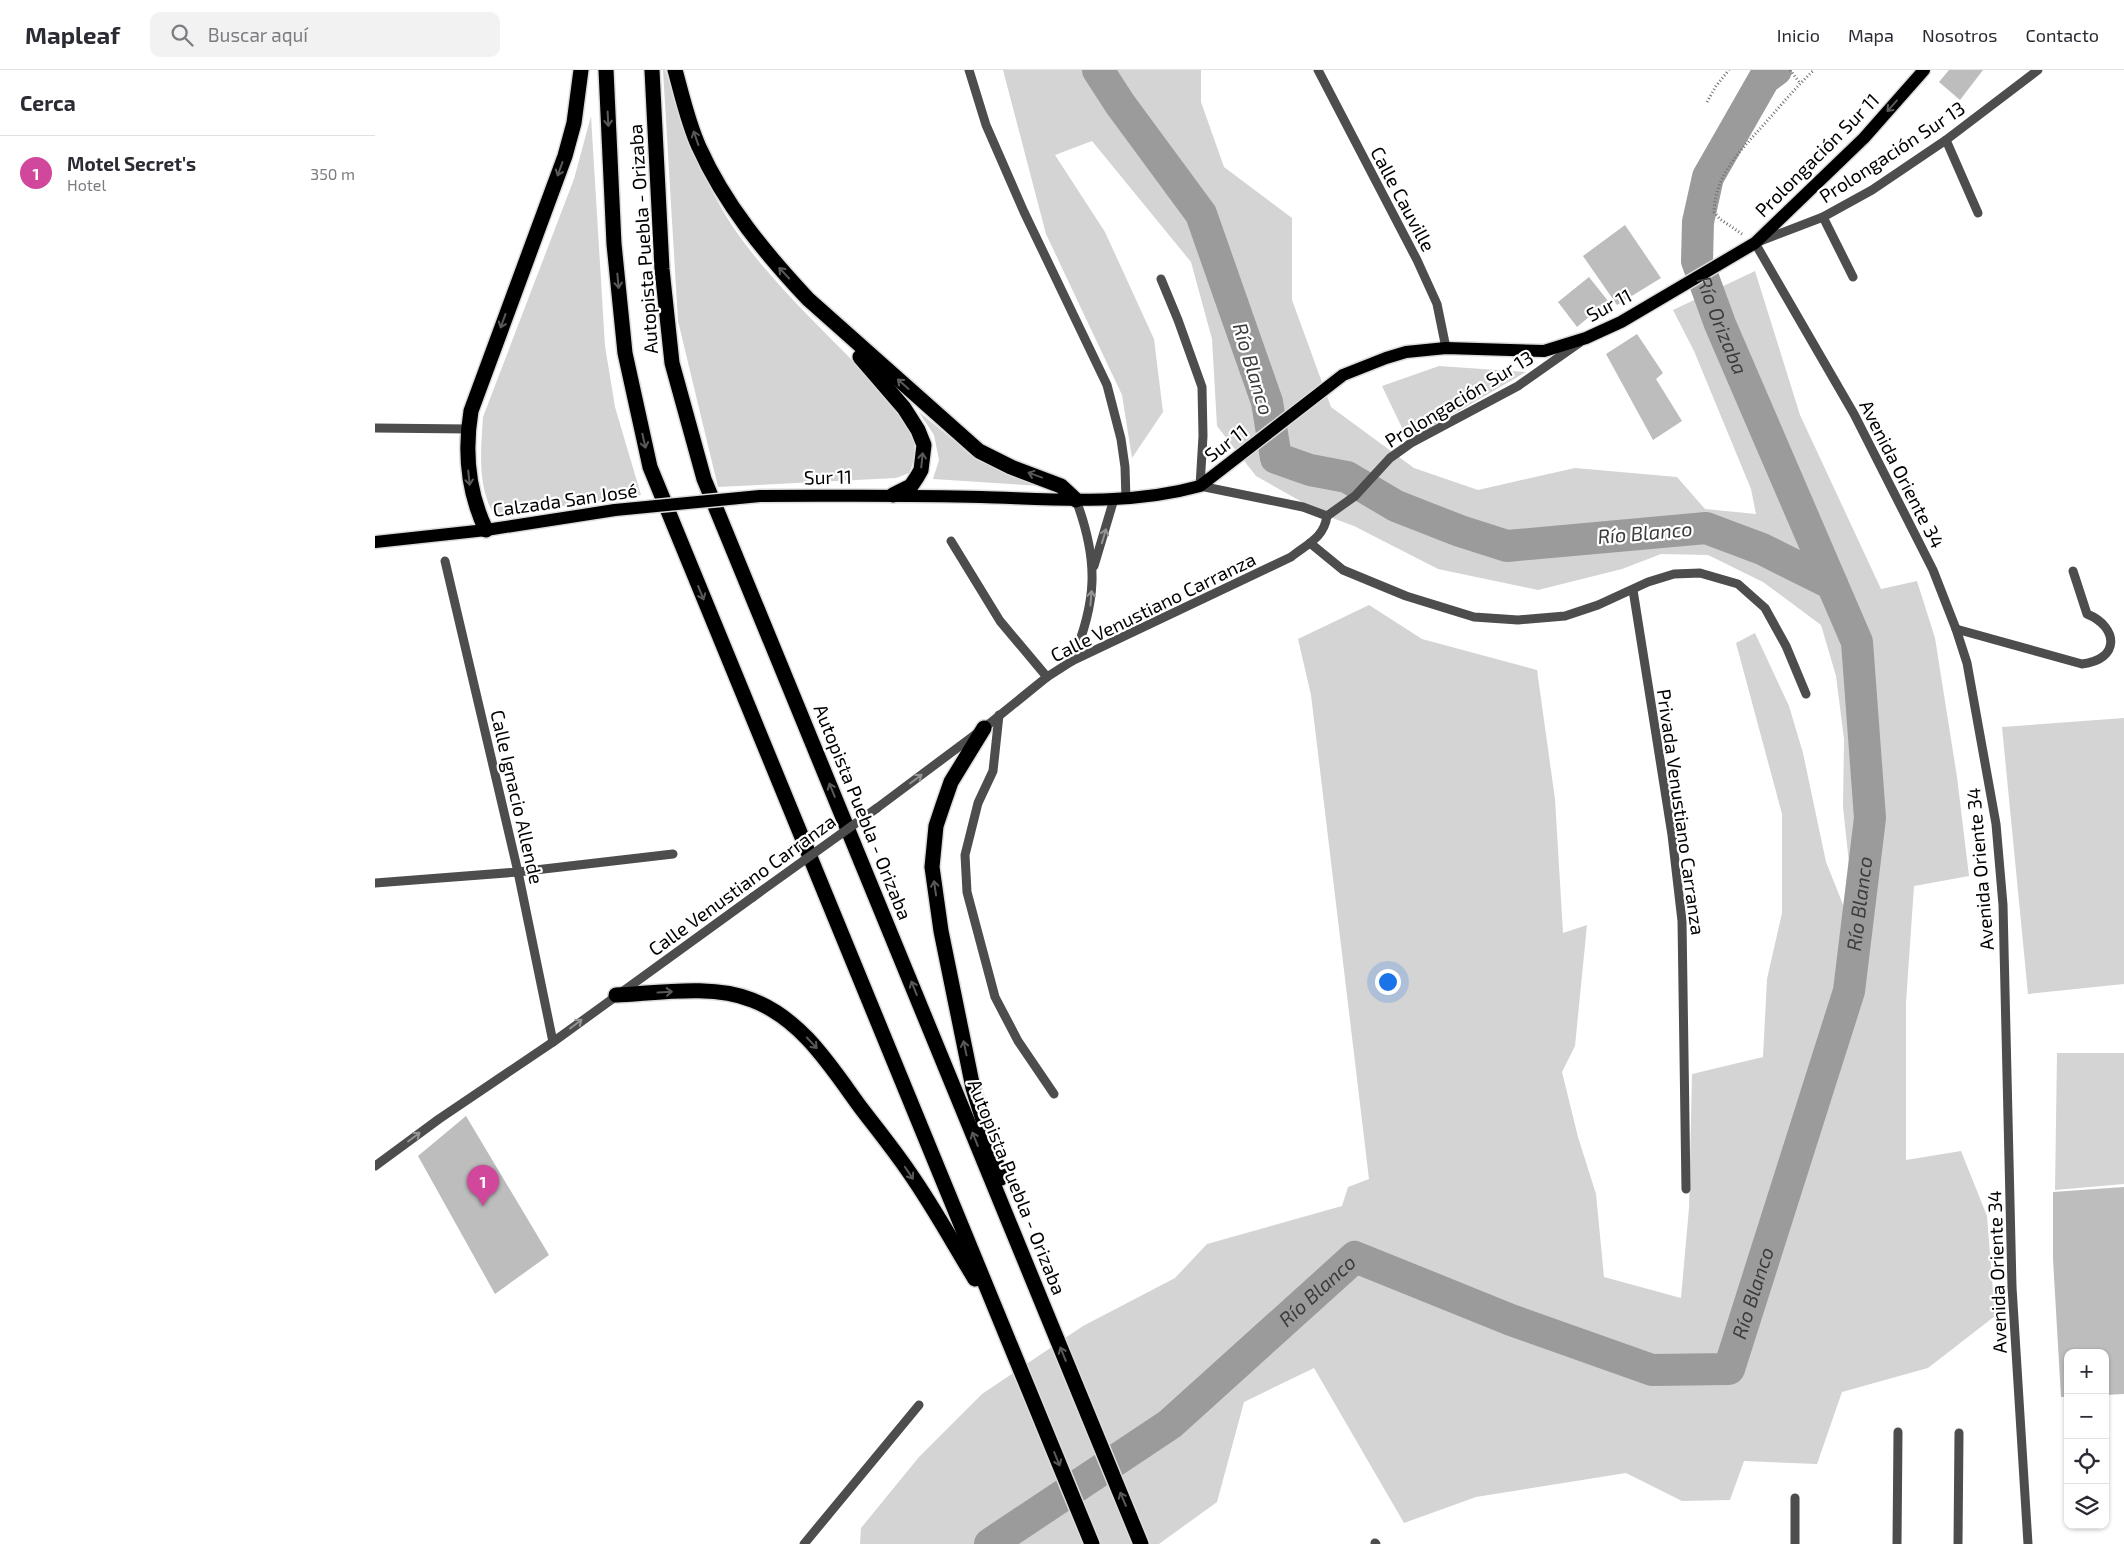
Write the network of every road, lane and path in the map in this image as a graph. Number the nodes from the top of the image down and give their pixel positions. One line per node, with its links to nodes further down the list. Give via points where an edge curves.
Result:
1 (581, 70): 24 (highway, one-way to 24, via 574,123 565,156 479,387)
2 (606, 70): 54 (highway, Autopista Puebla - Orizaba, one-way to 54, via 614,244 625,353 650,467)
3 (652, 70): 53 (highway, Autopista Puebla - Orizaba, one-way to 3, via 704,479 672,363 662,268)
4 (675, 70): 20 (highway, one-way to 4, via 761,248 730,204 699,146)
5 (969, 70): 28 (street, via 997,151 1107,385 1125,468)
6 (1318, 70): 22 (street, Calle Cauville, via 1417,260 1437,304)
7 (1729, 70): 13 (path)
8 (1790, 70): 12 (path)
9 (1814, 70): 12 (path)
10 (1925, 70): 17 (main road, Prolongación Sur 11, one-way to 17, via 1863,138)
11 (2038, 70): 14 (street, Prolongación Sur 13)
12 (1800, 83): 17 (path, via 1733,159 1714,202 1714,212 1720,219)
13 (1707, 102)
14 (1947, 140): 15 (street); 16 (street, Prolongación Sur 13, via 1872,190)
15 (1978, 213)
16 (1823, 217): 17 (street, Prolongación Sur 13); 18 (street)
17 (1754, 244): 21 (main road, Sur 11, via 1621,322); 39 (street, Avenida Oriente 34, via 1854,414 1933,570)
18 (1853, 277)
19 (1161, 279): 25 (street, via 1202,387)
20 (808, 299): 26 (highway, one-way to 20, via 911,486 921,470 924,445 919,430 904,408); 29 (highway, one-way to 20, via 1061,486 979,451)
21 (1586, 338): 22 (main road, Sur 11, via 1544,351); 30 (street, Prolongación Sur 13, via 1517,386 1411,443 1390,458 1355,496)
22 (1446, 348): 25 (main road, Sur 11, via 1406,352 1343,375)
23 (375, 428): 24 (street)
24 (468, 429): 31 (highway, one-way to 31, via 470,489)
25 (1200, 486): 28 (main road, Sur 11); 30 (street)
26 (893, 495): 27 (main road, Sur 11); 29 (main road, Sur 11)
27 (761, 496): 31 (main road, Calzada San José, bridge, via 615,510)
28 (1120, 499): 29 (main road, Sur 11); 36 (street, one-way to 28)
29 (1075, 500): 36 (street, via 1085,523)
30 (1329, 515): 34 (street, Calle Venustiano Carranza, via 1319,536)
31 (486, 530): 33 (main road, Calzada San José)
32 (951, 541): 41 (street, via 1000,621)
33 (375, 542)
34 (1310, 543): 38 (street, via 1343,570 1405,596 1474,617 1518,620 1565,616); 40 (street, Calle Venustiano Carranza, via 1291,557)
35 (445, 561): 46 (street, Calle Ignacio Allende)
36 (1093, 571): 40 (street, one-way to 36, via 1091,602)
37 (2073, 571): 39 (street, via 2087,614 2099,619 2108,630 2111,643 2105,657 2095,663 2082,664)
38 (1633, 590): 42 (street, via 1674,574 1700,573 1738,584 1765,608 1786,646); 52 (street, Privada Venustiano Carranza, via 1682,921)
39 (1957, 629): 65 (street, Avenida Oriente 34, via 1967,663 1993,805 2003,905 2012,1287)
40 (1073, 661): 41 (street, Calle Venustiano Carranza)
41 (1047, 677): 43 (street, Calle Venustiano Carranza)
42 (1805, 694)
43 (999, 715): 44 (street, Calle Venustiano Carranza); 50 (street, via 993,771 978,803 965,855 967,892 995,997 1018,1041)
44 (984, 728): 48 (street, Calle Venustiano Carranza, one-way to 44, bridge); 53 (highway, one-way to 44, via 973,1088 941,931 932,867 936,826 951,782)
45 (673, 854): 46 (street)
46 (518, 872): 47 (street); 49 (street, Calle Ignacio Allende)
47 (375, 883)
48 (616, 995): 49 (street, Calle Venustiano Carranza, one-way to 48); 54 (highway, one-way to 54, via 684,991 732,994 751,999 789,1021 812,1042 909,1173)
49 (553, 1042): 51 (street, Calle Venustiano Carranza, one-way to 49)
50 (1054, 1094)
51 (375, 1166)
52 (1686, 1189)
53 (1026, 1263): 61 (highway, Autopista Puebla - Orizaba, one-way to 53)
54 (997, 1314): 60 (highway, Autopista Puebla - Orizaba, one-way to 60)
55 (919, 1405): 59 (street)
56 (1898, 1432): 63 (street)
57 (1959, 1433): 64 (street)
58 (1795, 1498): 62 (street)
59 (805, 1544)
60 (1092, 1544)
61 (1141, 1544)
62 (1795, 1544)
63 (1897, 1544)
64 (1958, 1544)
65 (2028, 1544)

